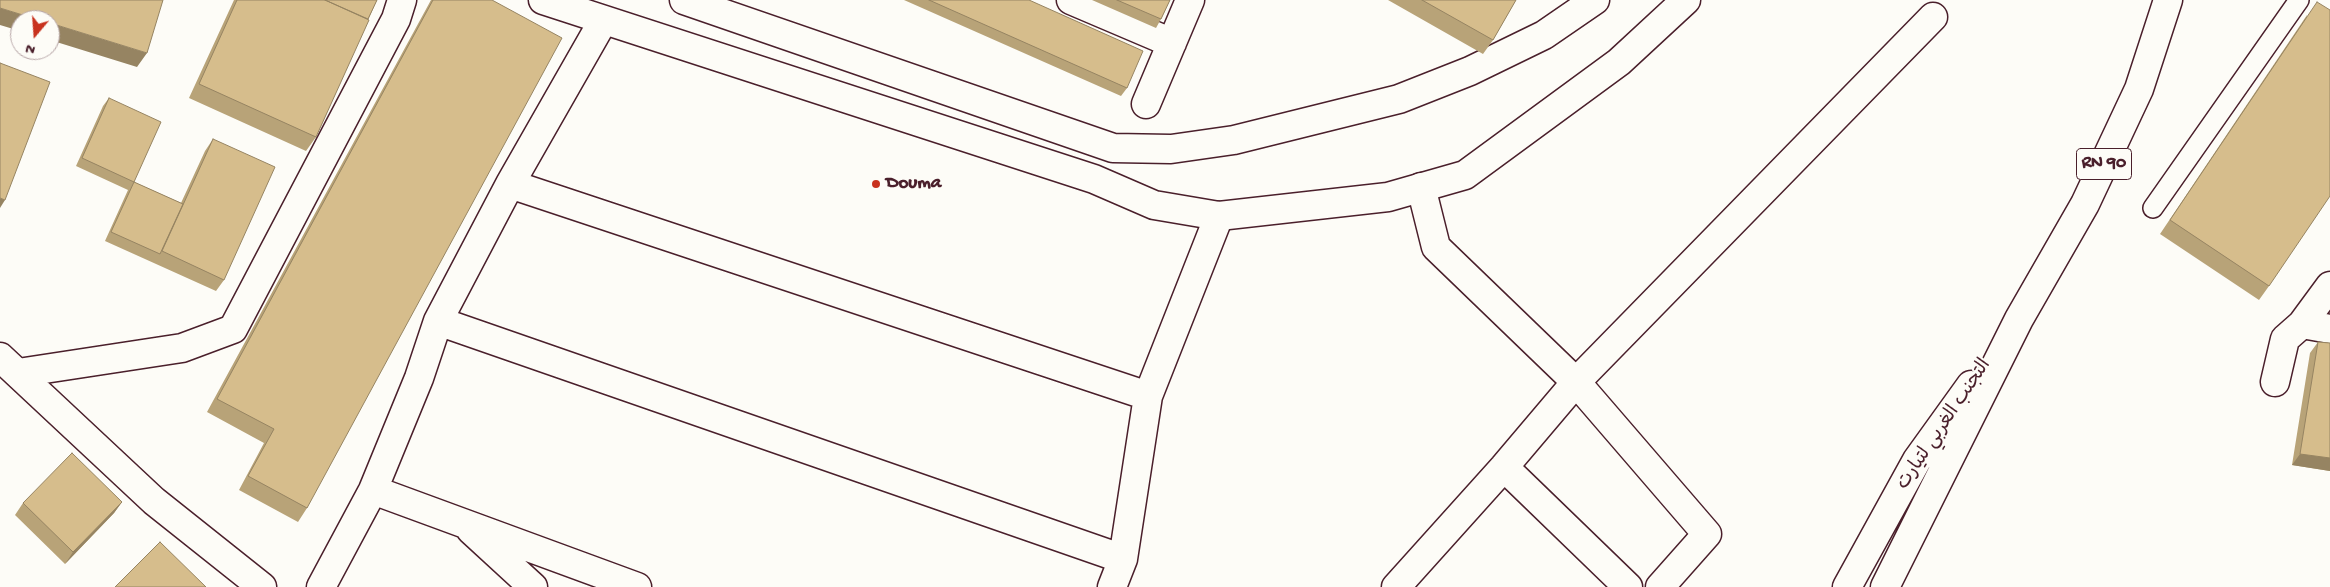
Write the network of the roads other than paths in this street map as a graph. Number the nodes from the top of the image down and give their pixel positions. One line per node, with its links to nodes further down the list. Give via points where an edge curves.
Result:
1 (402, 0): 23 (main road, via 396,19 233,329 182,348)
2 (543, 0): 11 (main road)
3 (684, 0): 6 (main road, via 1113,148 1170,149 1234,140 1399,99 1470,71 1544,35)
4 (1071, 0): 12 (main road)
5 (1190, 0): 12 (main road)
6 (1595, 0)
7 (1686, 0): 15 (main road, via 1619,62 1465,175)
8 (2168, 0): 19 (main road, التجنب الغربي لتيارت / RN 90, via 2139,90 2085,204)
9 (2299, 0): 16 (lane)
10 (1933, 17): 24 (main road)
11 (604, 21): 14 (main road); 17 (main road, via 1094,179 1154,205)
12 (1172, 43): 13 (main road)
13 (1146, 104)
14 (510, 184): 20 (main road); 26 (main road)
15 (1421, 187): 17 (main road, via 1388,197); 24 (main road, via 1436,247)
16 (2153, 208)
17 (1219, 216): 26 (main road)
18 (2330, 286): 21 (main road)
19 (2018, 318): 40 (main road, التجنب الغربي لتيارت / RN 90, via 1917,460); 41 (main road, التجنب الغربي لتيارت / RN 90)
20 (438, 322): 28 (main road); 30 (main road)
21 (2302, 324): 22 (main road); 25 (main road, via 2285,339)
22 (2330, 329)
23 (9, 365): 31 (main road, via 154,502)
24 (1576, 382): 27 (main road); 39 (main road, via 1707,534)
25 (2275, 382)
26 (1148, 396): 30 (main road)
27 (1504, 467): 37 (main road); 38 (main road)
28 (373, 490): 29 (main road); 32 (main road)
29 (461, 521): 33 (main road); 34 (main road)
30 (1123, 559): 35 (main road); 36 (main road)
31 (262, 587)
32 (321, 587)
33 (533, 587)
34 (637, 587)
35 (1112, 587)
36 (1122, 587)
37 (1396, 587)
38 (1628, 587)
39 (1660, 587)
40 (1847, 587)
41 (1885, 587)

